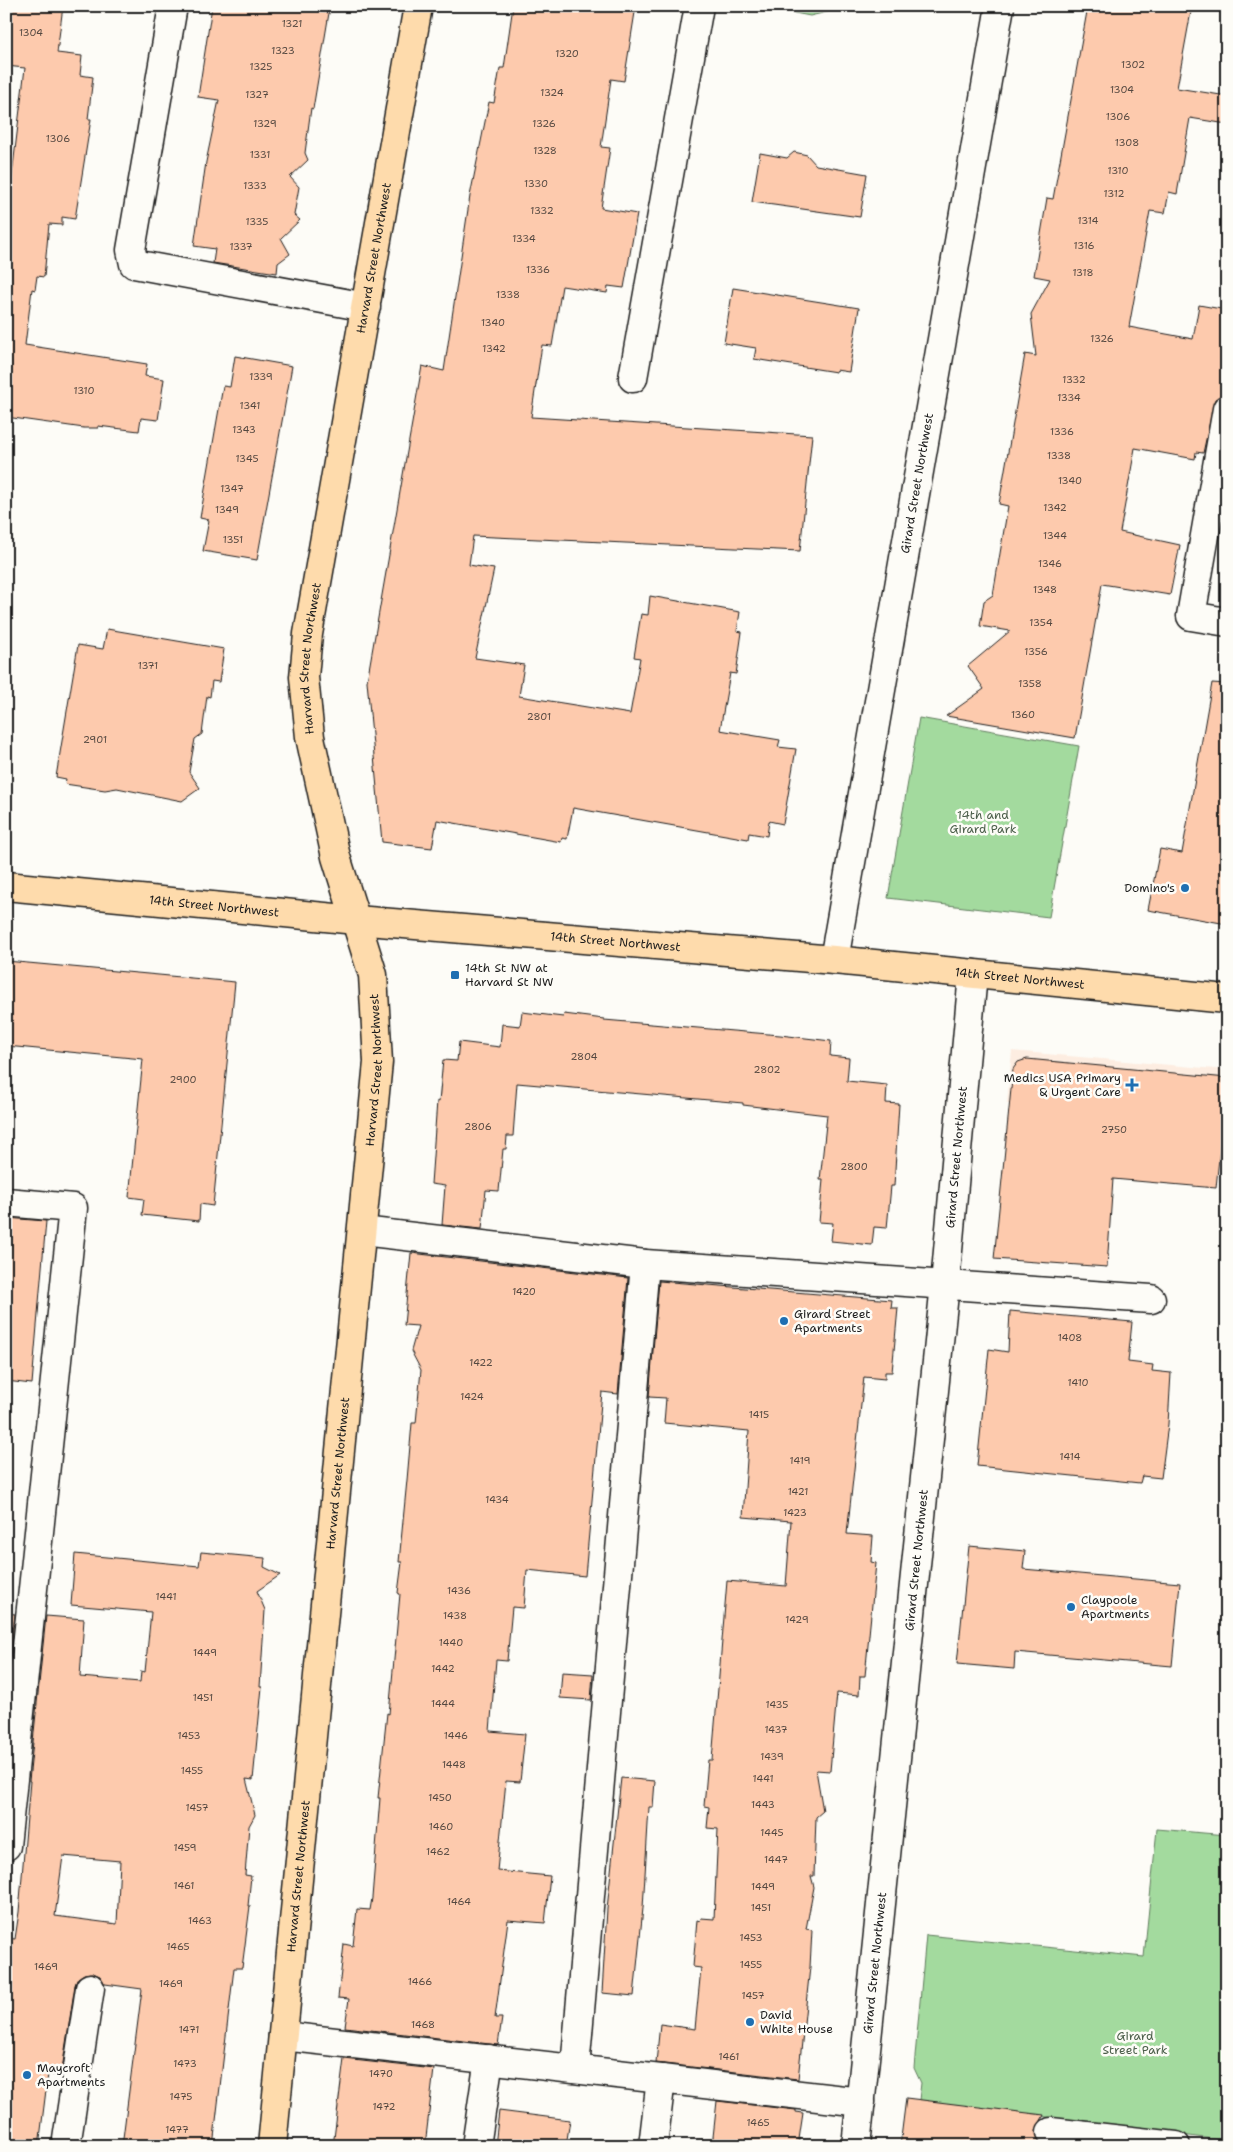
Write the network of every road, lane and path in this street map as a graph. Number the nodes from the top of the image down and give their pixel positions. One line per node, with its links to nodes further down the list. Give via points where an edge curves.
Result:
1 (173, 6): 5 (street, via 131,250 134,264)
2 (418, 6): 5 (main road, Harvard Street Northwest)
3 (699, 6): 6 (street)
4 (1000, 6): 11 (street, Girard Street Northwest)
5 (366, 307): 10 (main road, Harvard Street Northwest, via 308,634 304,677 310,737 336,857)
6 (633, 378)
7 (1227, 409): 8 (street, via 1191,616)
8 (1227, 622)
9 (6, 886): 10 (main road, 14th Street Northwest)
10 (356, 920): 11 (main road, 14th Street Northwest); 15 (main road, Harvard Street Northwest, via 373,975 378,1062)
11 (834, 960): 12 (main road, 14th Street Northwest)
12 (972, 974): 13 (main road, 14th Street Northwest); 17 (street, Girard Street Northwest)
13 (1227, 999)
14 (6, 1202): 19 (street, via 72,1208)
15 (362, 1231): 16 (street); 21 (main road, Harvard Street Northwest)
16 (645, 1264): 17 (street); 23 (street)
17 (945, 1284): 18 (street); 25 (street, Girard Street Northwest)
18 (1150, 1299)
19 (6, 1846)
20 (90, 1988): 28 (street)
21 (283, 2036): 22 (street); 29 (main road, Harvard Street Northwest)
22 (489, 2059): 23 (street); 30 (street)
23 (575, 2068): 24 (street)
24 (660, 2079): 25 (street); 31 (street)
25 (861, 2102): 32 (street, Girard Street Northwest)
26 (1051, 2132): 27 (street)
27 (1166, 2142)
28 (66, 2146)
29 (272, 2146)
30 (476, 2146)
31 (652, 2146)
32 (856, 2146)

